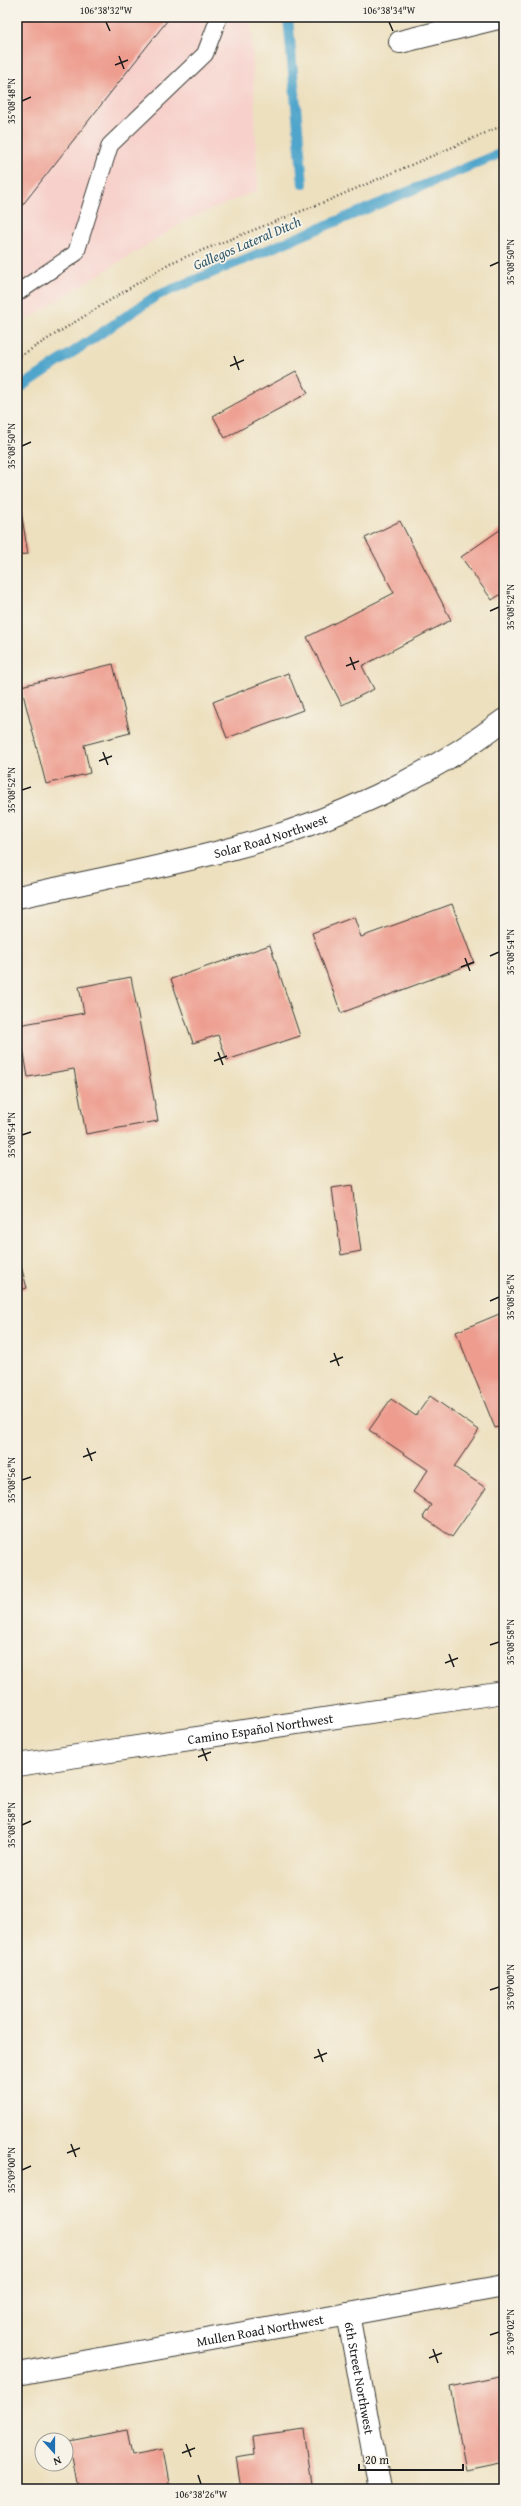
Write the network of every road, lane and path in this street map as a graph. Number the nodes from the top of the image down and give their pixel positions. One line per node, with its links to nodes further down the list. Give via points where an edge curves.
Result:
1 (219, 17): 5 (lane, via 205,54 110,146 76,253)
2 (502, 17): 3 (street)
3 (400, 42)
4 (504, 125): 6 (path, via 327,201 170,263)
5 (17, 293)
6 (17, 358)
7 (504, 720): 8 (street, Solar Road Northwest, via 447,758 328,817 239,847)
8 (17, 897)
9 (504, 1692): 10 (street, Camino Español Northwest)
10 (17, 1765)
11 (504, 2286): 12 (street, Mullen Road Northwest)
12 (348, 2314): 13 (street, Mullen Road Northwest); 14 (street, 6th Street Northwest)
13 (17, 2374)
14 (380, 2489)

